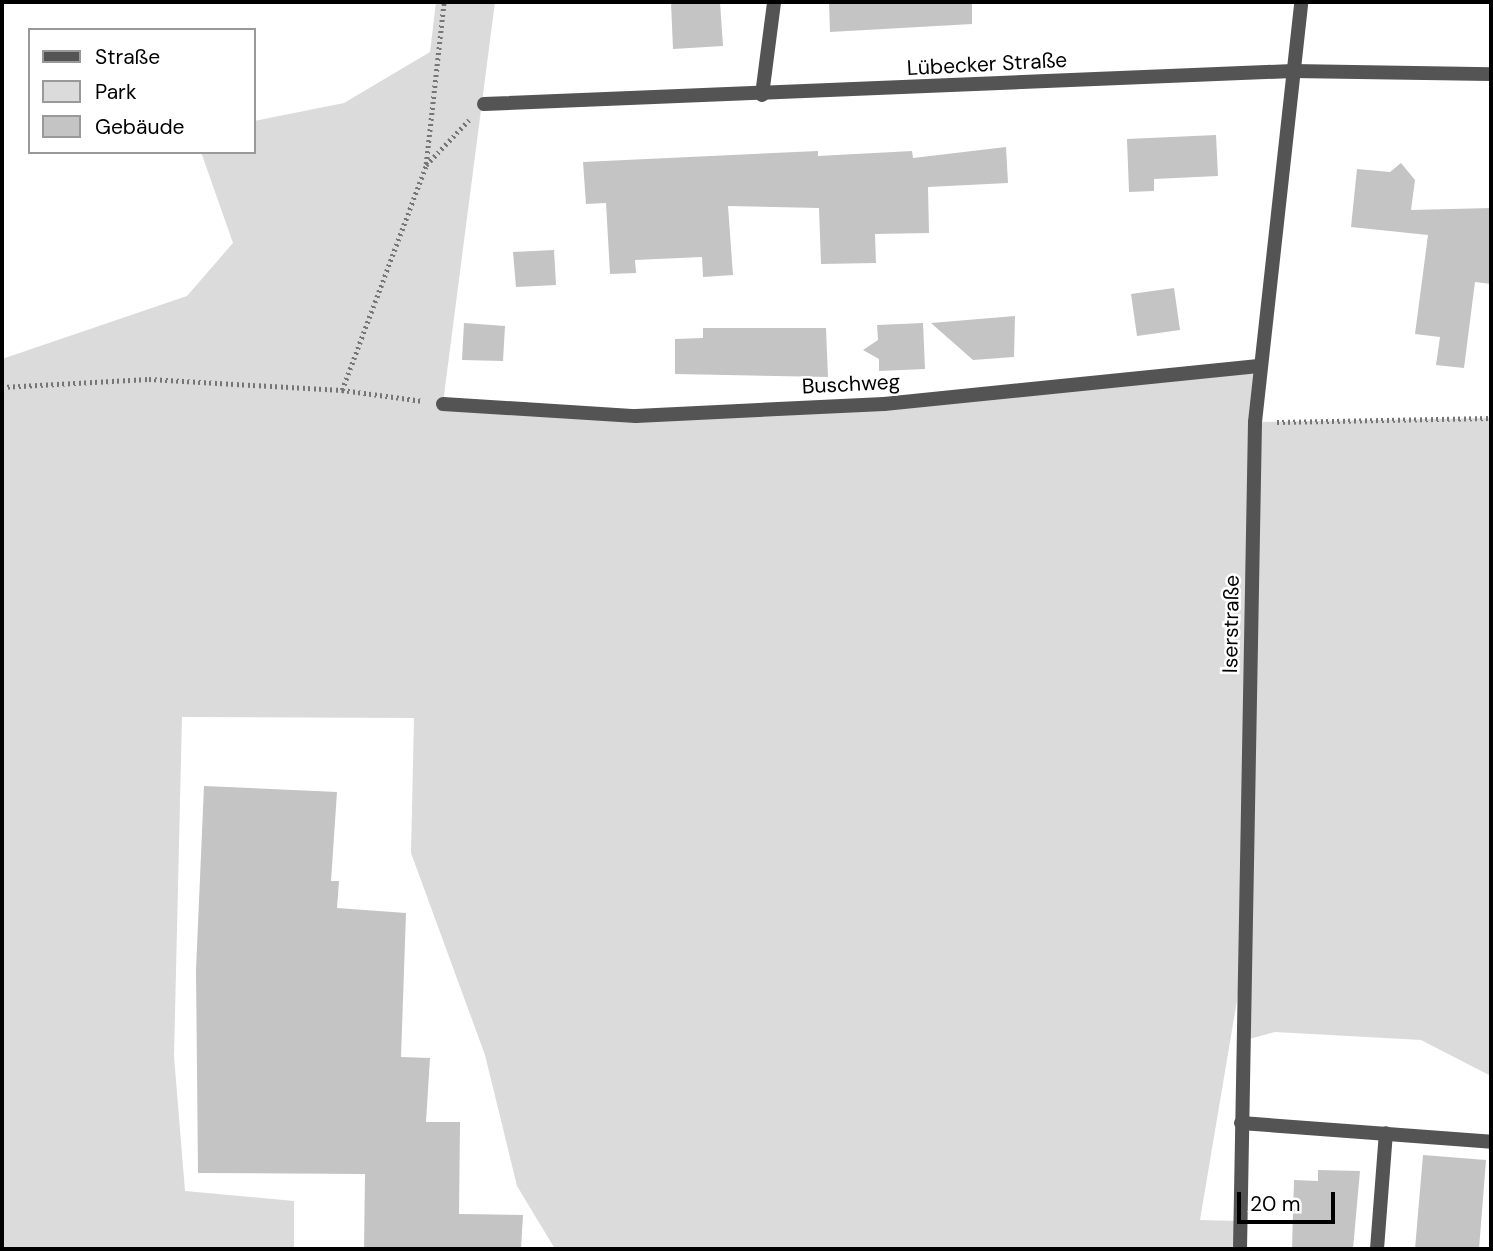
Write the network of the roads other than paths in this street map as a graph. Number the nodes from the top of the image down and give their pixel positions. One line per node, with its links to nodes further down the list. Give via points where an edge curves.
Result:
1 (774, 2): 5 (street)
2 (1301, 2): 3 (street, Iserstraße)
3 (1292, 71): 4 (street, Lübecker Straße); 5 (street, Lübecker Straße); 7 (street, Iserstraße)
4 (1491, 74)
5 (762, 96): 6 (street, Lübecker Straße)
6 (484, 104)
7 (1261, 366): 8 (street, Buschweg, via 884,404 636,416); 9 (street, Iserstraße, via 1255,422)
8 (443, 404)
9 (1241, 1123): 10 (street); 12 (street, Iserstraße)
10 (1386, 1133): 11 (street); 13 (street)
11 (1491, 1142)
12 (1240, 1249)
13 (1377, 1249)

